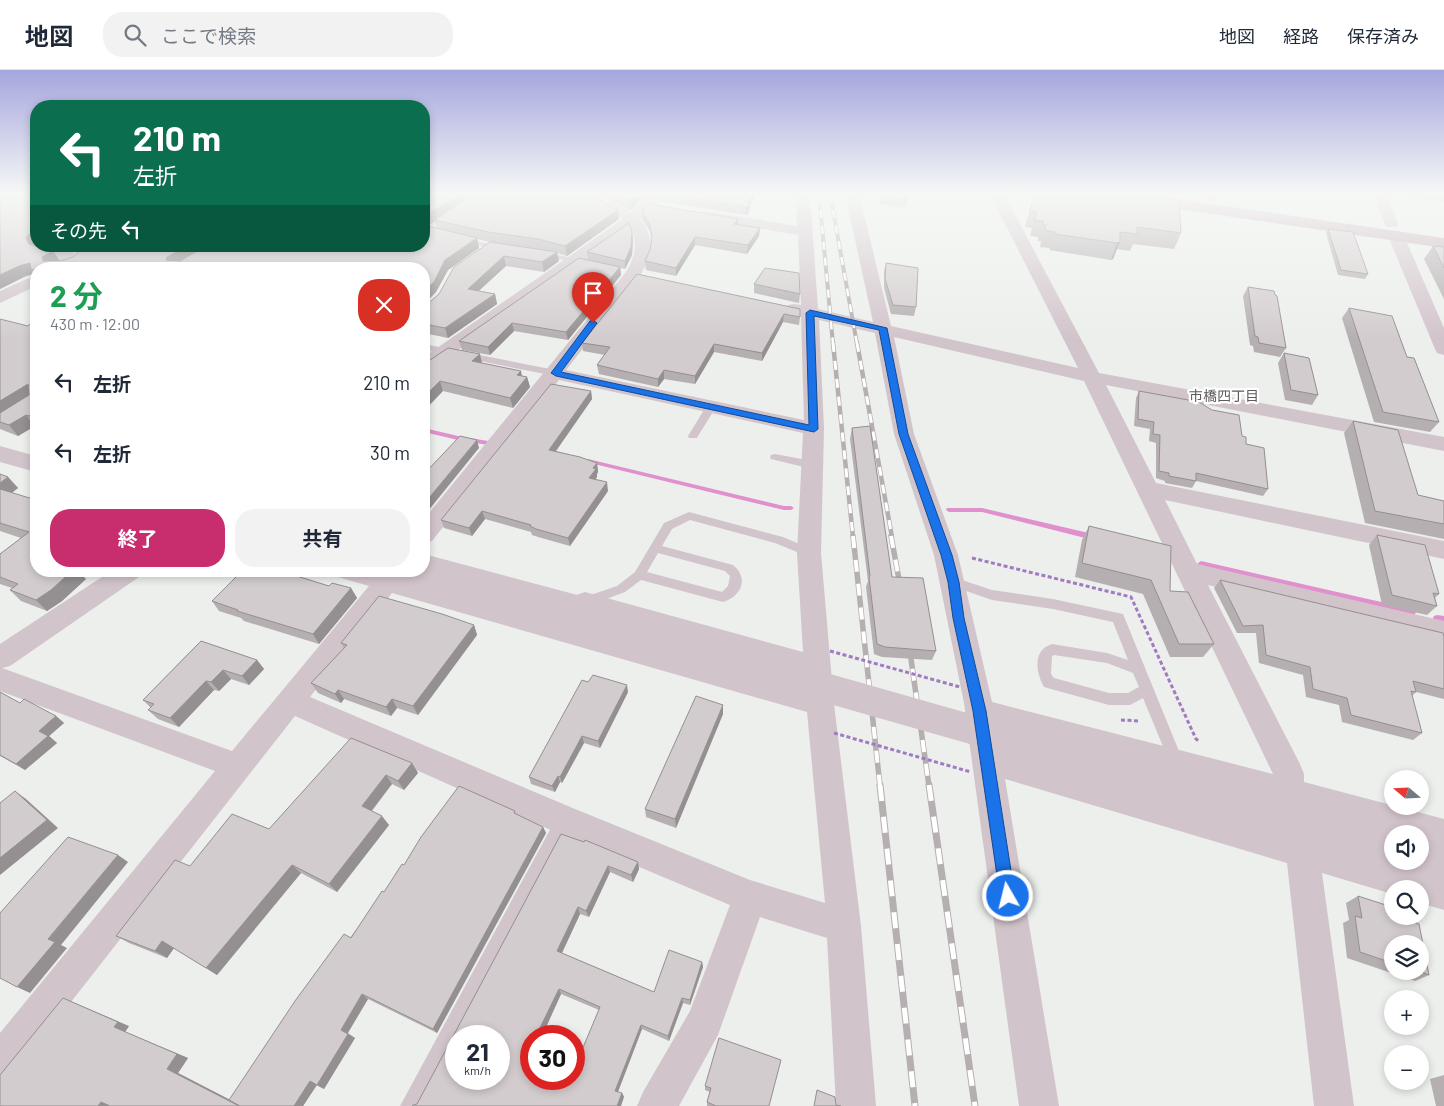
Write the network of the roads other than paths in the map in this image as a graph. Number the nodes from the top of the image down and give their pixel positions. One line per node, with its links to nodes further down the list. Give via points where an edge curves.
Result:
1 (474, 242): 8 (lane)
2 (600, 242): 13 (street)
3 (642, 242): 25 (street, via 643,254 636,275 593,323)
4 (806, 242): 19 (street)
5 (863, 242): 20 (street)
6 (1022, 242): 26 (street)
7 (1399, 242): 22 (street)
8 (490, 246): 9 (lane); 12 (lane)
9 (510, 249)
10 (529, 251): 13 (lane)
11 (50, 252): 14 (street, via 78,259)
12 (482, 252)
13 (575, 260): 15 (lane); 23 (street)
14 (72, 262)
15 (594, 265)
16 (30, 283): 17 (street)
17 (0, 298)
18 (782, 307): 19 (street)
19 (810, 313): 20 (street); 28 (street)
20 (883, 328): 26 (street); 46 (street, via 904,434)
21 (430, 348): 23 (lane)
22 (1444, 349)
23 (444, 351): 24 (street); 25 (lane)
24 (430, 361)
25 (556, 373): 27 (street); 36 (street)
26 (1092, 377): 30 (street); 35 (street)
27 (711, 407): 28 (street); 29 (lane)
28 (814, 429): 34 (street)
29 (693, 436)
30 (1444, 444)
31 (0, 454): 33 (street)
32 (775, 457): 34 (lane)
33 (30, 462)
34 (812, 465): 39 (street)
35 (1147, 489): 38 (street); 41 (street)
36 (430, 528)
37 (655, 548): 39 (lane, via 668,526 688,516 779,540); 43 (lane); 43 (lane, via 729,568 736,574 737,582 731,594 723,597)
38 (1444, 550)
39 (809, 553): 50 (street)
40 (430, 560): 47 (lane)
41 (1188, 571): 48 (street); 60 (street, via 1289,774)
42 (430, 575): 63 (street, bridge)
43 (639, 575): 47 (lane, via 621,589)
44 (121, 577): 49 (street)
45 (391, 577): 54 (street); 55 (street)
46 (953, 582): 51 (lane, via 992,595 1118,618); 56 (street)
47 (585, 602): 50 (street)
48 (1444, 632)
49 (0, 658)
50 (824, 659): 55 (street)
51 (1139, 669): 53 (lane); 53 (lane, via 1107,658 1052,649 1046,654 1044,674 1049,683 1110,699 1130,698)
52 (0, 679): 58 (street)
53 (1147, 688): 57 (lane)
54 (291, 702): 58 (street); 61 (street)
55 (820, 704): 69 (street)
56 (980, 711): 57 (street); 59 (street)
57 (1176, 761): 60 (street)
58 (237, 766): 70 (street)
59 (979, 766): 64 (street); 74 (street)
60 (1290, 792): 62 (street); 64 (street)
61 (564, 820): 68 (street); 71 (lane)
62 (1444, 834)
63 (1384, 847)
64 (1302, 851): 67 (street); 75 (street)
65 (1429, 859): 66 (street)
66 (1444, 863)
67 (1444, 893)
68 (750, 897): 69 (street); 72 (street, via 705,1022)
69 (844, 926): 73 (street)
70 (0, 1063)
71 (410, 1106)
72 (657, 1106)
73 (856, 1106)
74 (1039, 1106)
75 (1334, 1106)

